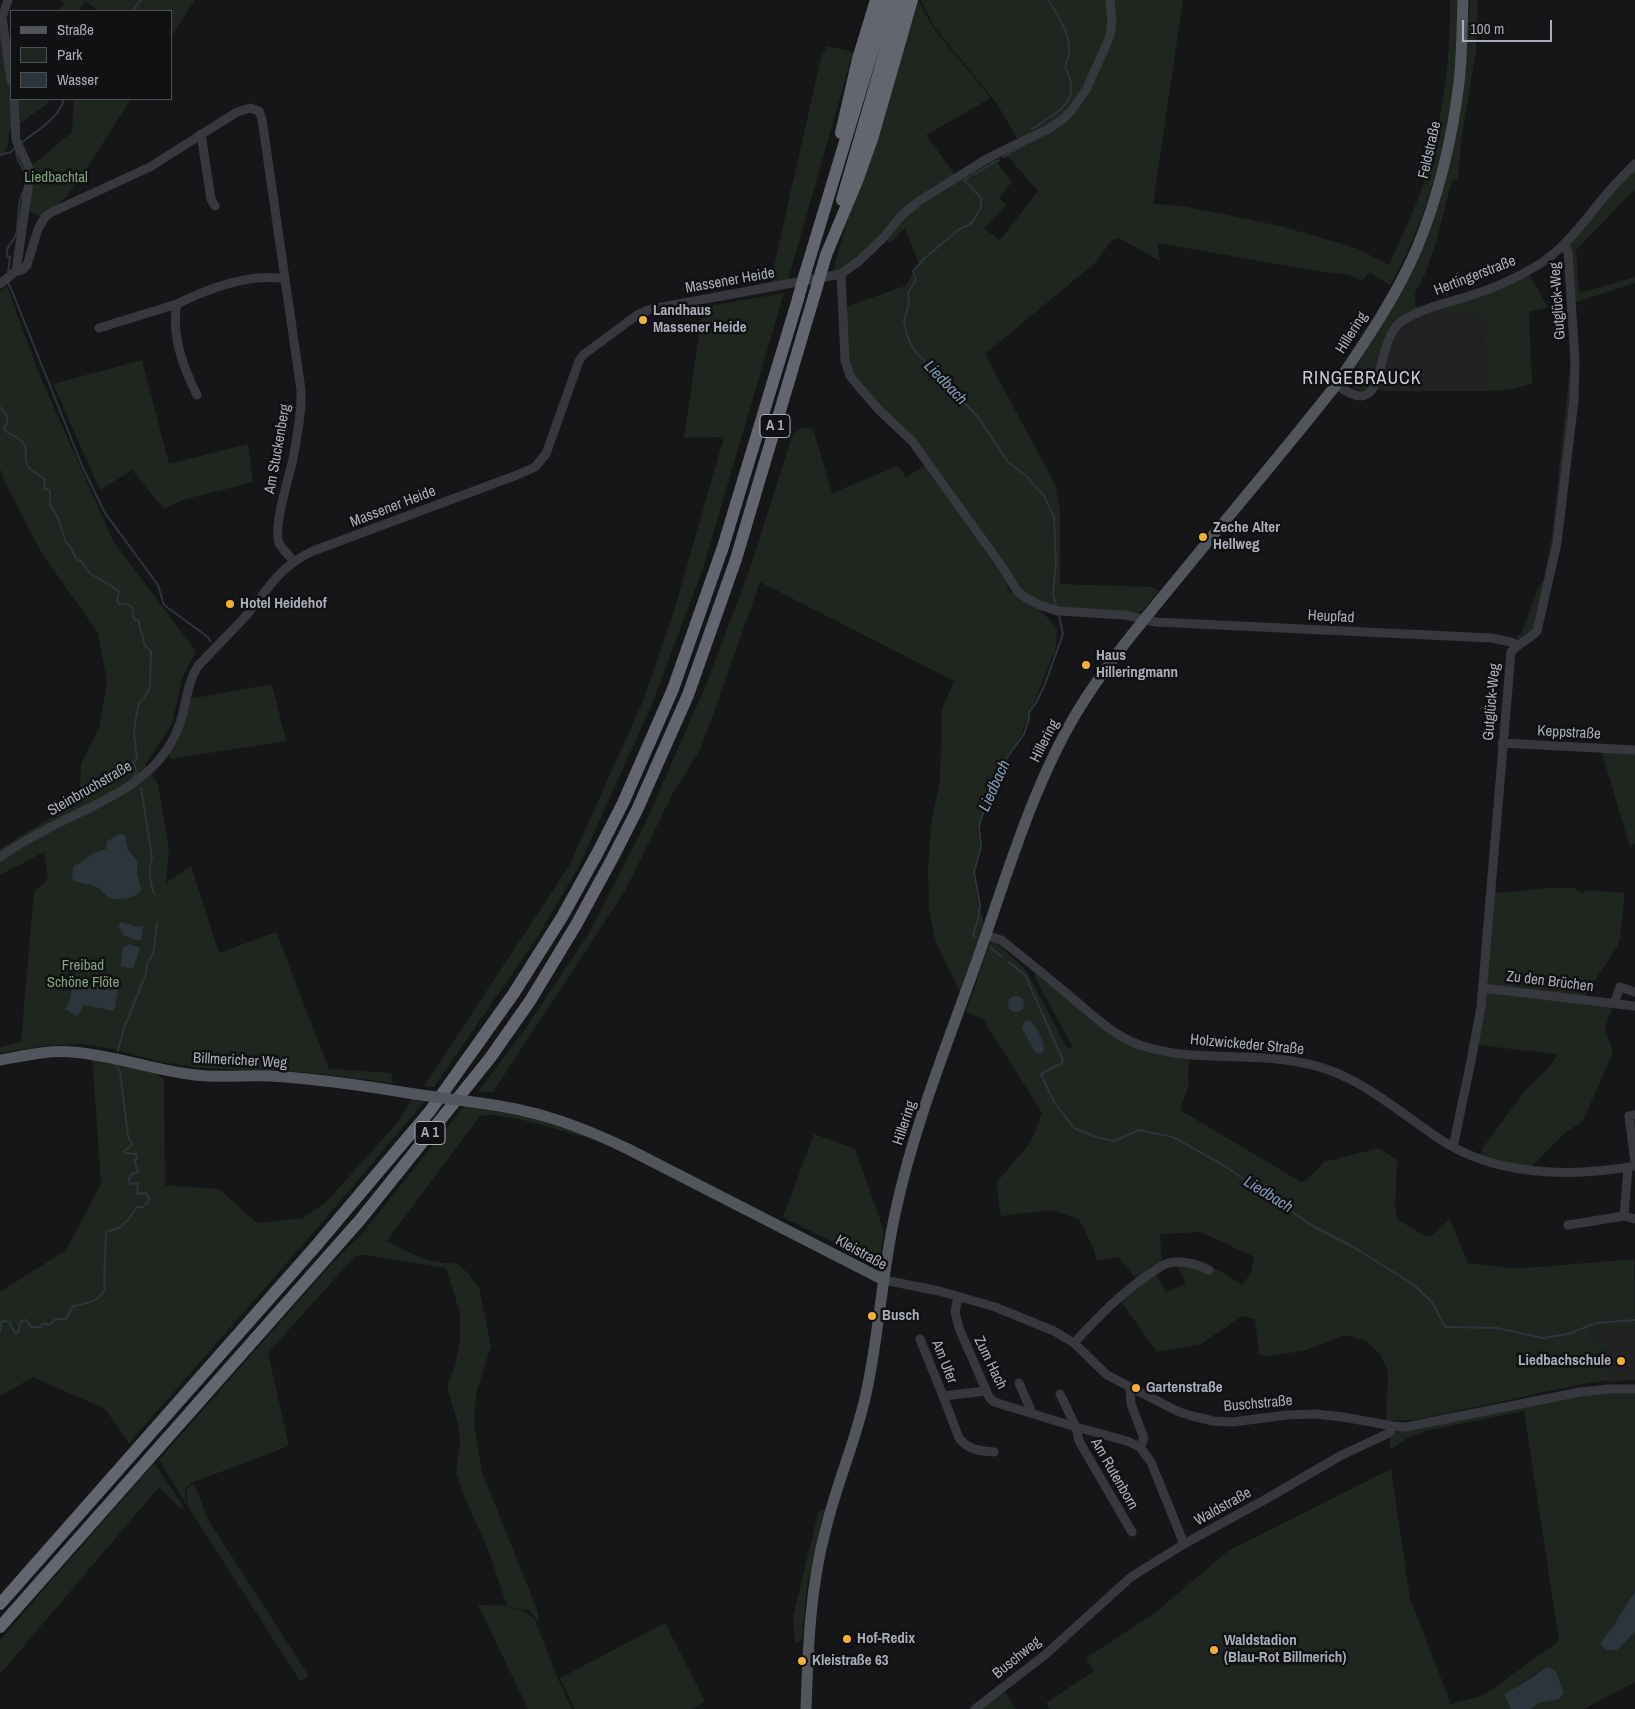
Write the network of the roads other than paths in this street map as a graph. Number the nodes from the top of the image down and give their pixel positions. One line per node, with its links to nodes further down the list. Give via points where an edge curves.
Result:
1 (8, 0): 9 (street, via 2,17)
2 (876, 0): 8 (highway)
3 (888, 0): 8 (highway)
4 (900, 0): 8 (highway)
5 (912, 0): 8 (highway)
6 (1110, 0): 16 (street, Massener Heide, via 1110,36 1086,90 1071,111 1048,129 988,158 919,201 859,261)
7 (1463, 0): 19 (main road, Feldstraße, via 1459,83 1449,138 1417,248)
8 (875, 64): 62 (highway, A 1, bridge, via 844,116 832,185 811,256 723,547 673,689 623,803 562,917 476,1048 423,1118 315,1247); 63 (highway, A 1, bridge, via 869,147 826,255 736,559 688,695 645,793 576,925 530,1001 490,1058 360,1220)
9 (10, 73)
10 (14, 100): 15 (street, via 18,145 30,179)
11 (201, 134): 13 (street, via 211,199); 15 (street, Am Stuckenberg, via 150,167 50,213 41,222 28,265); 17 (street, Am Stuckenberg, via 244,109 257,109 260,113)
12 (1635, 164): 14 (street, Hertingerstraße)
13 (215, 206)
14 (1564, 244): 22 (street, Hertingerstraße, via 1531,269 1399,323 1388,337 1376,386 1368,394 1354,395); 26 (street, Gutglück-Weg, via 1568,252 1576,374 1558,543 1537,631 1531,638)
15 (18, 271): 18 (street)
16 (841, 274): 24 (street, Massener Heide, via 643,312 583,355 549,446 535,467); 25 (street, Heupfad, via 846,360 850,376 912,441 1018,592 1050,609 1125,614)
17 (285, 278): 20 (street, via 256,278); 24 (street, Am Stuckenberg, via 302,398 278,538)
18 (0, 284)
19 (1391, 298): 22 (main road, Hillering)
20 (177, 304): 21 (street); 23 (street, via 176,334 186,373)
21 (99, 328)
22 (1336, 385): 25 (main road, Hillering)
23 (196, 394)
24 (293, 561): 27 (street, Massener Heide)
25 (1144, 619): 26 (street, Heupfad, via 1167,623 1491,638); 31 (main road, Hillering, via 1078,711 1055,753 1033,803)
26 (1517, 644): 28 (street, Gutglück-Weg, via 1511,652)
27 (214, 649): 30 (street, Steinbruchstraße, via 193,673 178,727 168,749 150,770 122,790)
28 (1502, 744): 29 (street, Keppstraße); 32 (street, Gutglück-Weg)
29 (1635, 750)
30 (0, 857)
31 (986, 935): 39 (street, Holzwickeder Straße, via 1001,940 1131,1042 1175,1053 1285,1059 1322,1068 1368,1089); 45 (main road, Hillering, via 911,1153 895,1214)
32 (1483, 988): 34 (street, Zu den Brüchen); 39 (street, Gutglück-Weg)
33 (1635, 992): 34 (street, via 1620,987)
34 (1614, 1004): 35 (street, Zu den Brüchen)
35 (1635, 1006)
36 (0, 1060): 37 (main road, Billmericher Weg, bridge, via 70,1052 196,1075 271,1076)
37 (480, 1103): 45 (main road, Kleistraße, via 551,1117 590,1131)
38 (1635, 1115): 40 (street, via 1629,1116)
39 (1453, 1147): 40 (street, Holzwickeder Straße, via 1502,1166 1532,1171 1578,1172)
40 (1633, 1165): 41 (street)
41 (1624, 1216): 42 (street); 43 (street)
42 (1635, 1219)
43 (1568, 1225)
44 (1209, 1270): 48 (street, via 1199,1264 1171,1262 1163,1265 1106,1308)
45 (884, 1280): 46 (street, Buschstraße); 65 (main road, Kleistraße, via 866,1394 818,1559 810,1615)
46 (958, 1297): 48 (street, Buschstraße, via 1009,1312 1061,1334); 52 (street, Zum Hach, via 955,1312 959,1328)
47 (920, 1340): 54 (street, Am Ufer)
48 (1074, 1343): 50 (street, Buschstraße, via 1101,1371)
49 (1019, 1383): 55 (street, Zum Hach)
50 (1130, 1388): 56 (street, Buschstraße, via 1177,1411 1213,1421 1314,1414); 58 (street, via 1131,1404 1144,1438)
51 (1635, 1389): 56 (street, Buschstraße, via 1580,1392 1414,1426)
52 (986, 1391): 54 (street, Am Ufer); 55 (street, Zum Hach, via 994,1402)
53 (1060, 1394): 57 (street)
54 (943, 1396): 59 (street, Am Ufer, via 963,1444)
55 (1032, 1413): 57 (street, Zum Hach)
56 (1393, 1426): 61 (street, Waldstraße, via 1389,1433 1340,1456)
57 (1076, 1427): 58 (street, Zum Hach); 60 (street, Am Rutenborn, via 1079,1441)
58 (1140, 1447): 61 (street, via 1151,1462)
59 (994, 1452)
60 (1132, 1532)
61 (1184, 1544): 64 (street, Waldstraße, via 1131,1577)
62 (0, 1604)
63 (0, 1627)
64 (1075, 1627): 66 (street, Buschweg)
65 (806, 1709)
66 (975, 1709)

